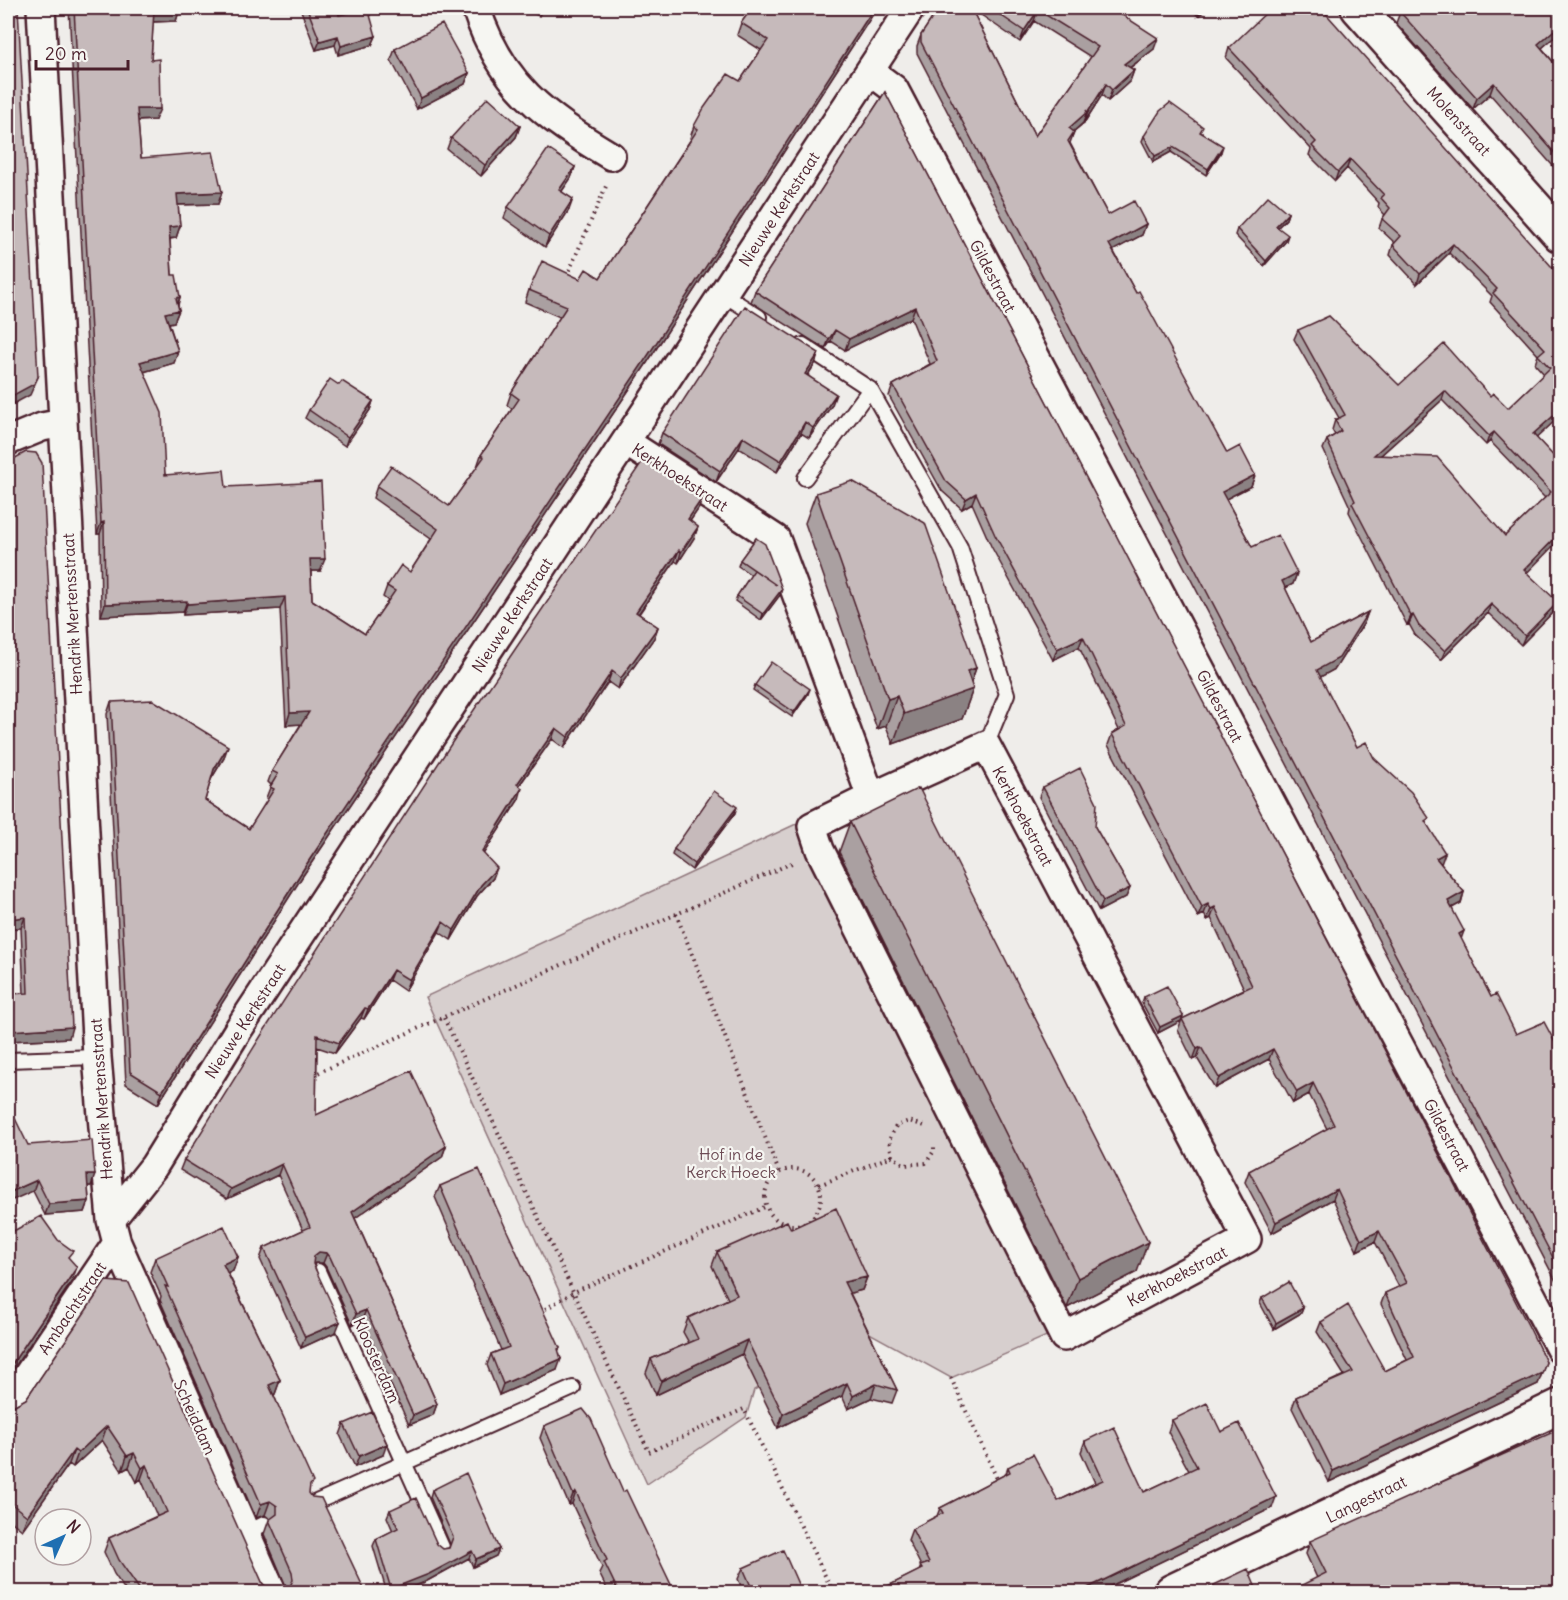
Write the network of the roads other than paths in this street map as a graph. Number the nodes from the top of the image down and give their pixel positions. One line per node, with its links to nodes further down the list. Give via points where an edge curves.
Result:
1 (41, 8): 12 (street, Hendrik Mertensstraat)
2 (476, 8): 6 (street, via 485,35 507,75 542,111)
3 (911, 8): 5 (street, Nieuwe Kerkstraat)
4 (1358, 8): 7 (main road, Molenstraat)
5 (870, 71): 8 (street, Nieuwe Kerkstraat); 22 (street, Gildestraat, via 894,89)
6 (611, 156)
7 (1560, 236)
8 (723, 294): 9 (lane); 14 (street, Nieuwe Kerkstraat)
9 (772, 325)
10 (792, 338): 11 (lane)
11 (870, 389): 15 (lane); 16 (lane, via 960,547 1007,694)
12 (63, 423): 13 (street); 18 (street, Hendrik Mertensstraat)
13 (8, 441)
14 (626, 442): 17 (street, Kerkhoekstraat, via 776,539); 20 (street, Nieuwe Kerkstraat, via 238,1030)
15 (806, 478)
16 (986, 745): 17 (street, Kerkhoekstraat); 17 (street, Kerkhoekstraat, via 1247,1239 1064,1337 944,1126 820,850 812,826)
17 (871, 797)
18 (97, 1057): 19 (lane); 20 (street, Hendrik Mertensstraat)
19 (8, 1060)
20 (114, 1231): 24 (street, Ambachtstraat); 29 (street, Scheiddam, via 255,1528)
21 (318, 1271): 26 (lane, Kloosterdam)
22 (1560, 1349)
23 (573, 1388): 26 (lane)
24 (8, 1404)
25 (1560, 1406): 30 (main road, Langestraat)
26 (405, 1463): 27 (lane); 28 (lane, Kloosterdam)
27 (312, 1504)
28 (442, 1547)
29 (272, 1593)
30 (1171, 1593)

